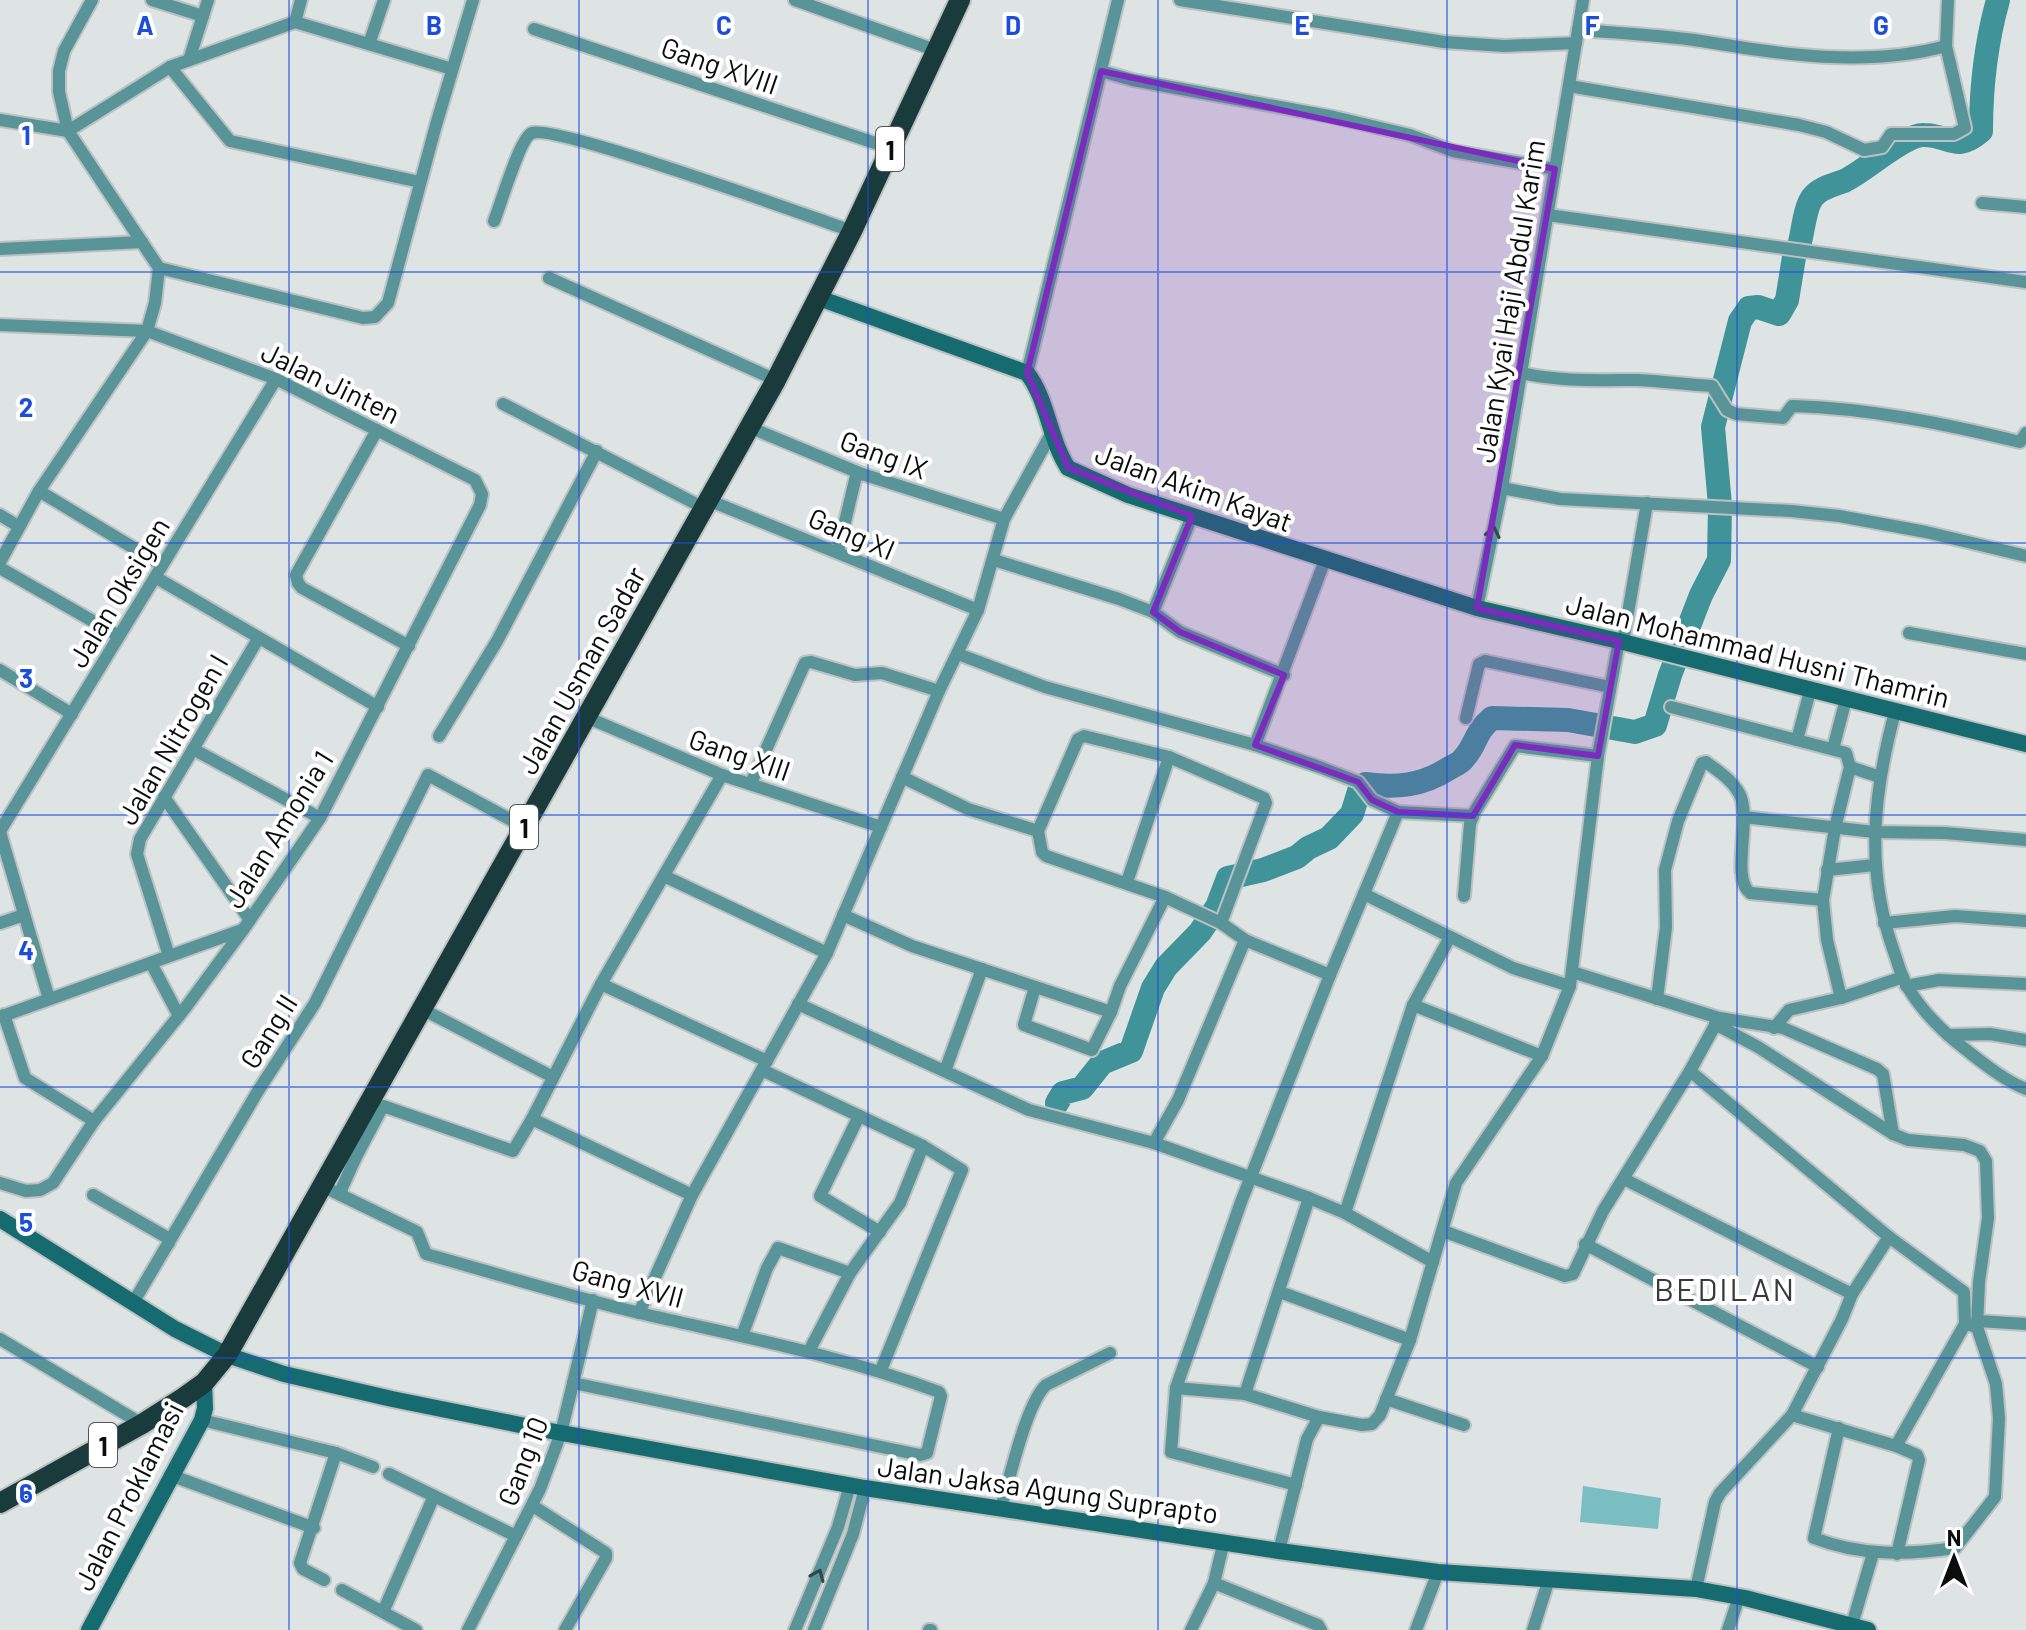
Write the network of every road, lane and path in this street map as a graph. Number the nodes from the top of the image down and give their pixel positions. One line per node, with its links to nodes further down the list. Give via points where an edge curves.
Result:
1 (92, 0): 26 (street, via 59,71)
2 (152, 0): 13 (street)
3 (208, 0): 13 (street)
4 (301, 0): 14 (street)
5 (384, 0): 17 (street)
6 (473, 0): 22 (street)
7 (795, 0): 19 (street)
8 (960, 0): 19 (highway, Jalan Usman Sadar / 1)
9 (1118, 0): 23 (street)
10 (1180, 0): 16 (street, via 1444,42 1504,46)
11 (1583, 0): 16 (street, Jalan Kyai Haji Abdul Karim)
12 (1948, 0): 18 (street)
13 (203, 16): 20 (street)
14 (295, 22): 17 (street); 20 (street)
15 (534, 29): 27 (street, Gang XVIII)
16 (1577, 37): 18 (street, via 1698,41 1816,56 1891,56); 24 (street, Jalan Kyai Haji Abdul Karim)
17 (369, 44): 22 (street)
18 (1946, 46): 24 (street, via 1965,128 1954,134 1891,134 1882,147 1864,150 1799,125)
19 (935, 50): 27 (highway, Jalan Usman Sadar / 1)
20 (189, 60): 21 (street)
21 (170, 67): 26 (street); 29 (street, via 230,141)
22 (452, 69): 29 (street)
23 (1101, 71): 28 (street, via 1334,117 1453,151); 43 (street)
24 (1569, 86): 28 (street, Jalan Kyai Haji Abdul Karim)
25 (0, 120): 26 (street)
26 (68, 131): 35 (street)
27 (890, 148): 34 (highway, Jalan Usman Sadar / 1)
28 (1555, 169): 32 (street, Jalan Kyai Haji Abdul Karim)
29 (420, 182): 37 (street, via 388,303 375,317)
30 (1982, 203): 31 (street)
31 (2026, 207)
32 (1548, 215): 39 (street); 44 (street, Jalan Kyai Haji Abdul Karim)
33 (494, 221): 34 (street, via 520,150 534,132 620,153)
34 (852, 231): 40 (highway, Jalan Usman Sadar / 1)
35 (142, 242): 36 (street); 37 (street)
36 (0, 249)
37 (159, 268): 42 (street)
38 (549, 278): 46 (street)
39 (2026, 282)
40 (819, 298): 43 (main road); 46 (highway, Jalan Usman Sadar / 1)
41 (0, 325): 42 (street, Jalan Jinten)
42 (147, 331): 45 (street, Jalan Jinten); 55 (street)
43 (1027, 373): 51 (main road, Jalan Akim Kayat)
44 (1521, 373): 50 (street, via 1581,382 1641,380 1715,387 1727,410 1736,414 1783,418 1792,406 1830,407 1956,426 2020,442); 54 (street, Jalan Kyai Haji Abdul Karim)
45 (276, 379): 49 (street, Jalan Jinten); 68 (street, Jalan Oksigen)
46 (776, 380): 48 (highway, Jalan Usman Sadar / 1)
47 (503, 404): 52 (street, Gang XI)
48 (749, 427): 53 (street, Gang IX); 58 (highway, Jalan Usman Sadar / 1)
49 (377, 430): 56 (street, Jalan Jinten, via 475,480); 77 (street, via 296,575 302,588)
50 (2026, 433)
51 (1051, 434): 60 (main road, Jalan Akim Kayat, via 1071,470); 61 (street)
52 (597, 451): 58 (street, Gang XI); 92 (street, via 497,641)
53 (862, 474): 61 (street, Gang IX); 63 (street, via 856,476)
54 (1502, 488): 57 (street, via 1560,499); 70 (street, Jalan Kyai Haji Abdul Karim, one-way to 54)
55 (39, 491): 62 (street); 68 (street)
56 (482, 494): 77 (street, Jalan Amonia 1)
57 (1647, 503): 64 (street, via 1839,516); 76 (street)
58 (706, 504): 63 (street, Gang XI); 90 (highway, Jalan Usman Sadar / 1)
59 (0, 515): 62 (street)
60 (1192, 516): 66 (main road, Jalan Akim Kayat); 72 (street)
61 (1004, 519): 65 (street)
62 (18, 526): 67 (street)
63 (838, 551): 71 (street, Gang XI)
64 (2026, 556)
65 (994, 560): 71 (street); 72 (street)
66 (1325, 560): 70 (main road, Jalan Akim Kayat); 81 (street)
67 (0, 565): 74 (street)
68 (162, 565): 69 (street, Jalan Oksigen)
69 (155, 577): 74 (street, Jalan Oksigen); 75 (street)
70 (1477, 608): 76 (main road, Jalan Mohammad Husni Thamrin)
71 (978, 610): 78 (street)
72 (1153, 612): 81 (street, via 1180,632)
73 (1909, 633): 79 (street)
74 (119, 636): 89 (street, Jalan Oksigen)
75 (258, 639): 86 (street); 96 (street, Jalan Nitrogen I)
76 (1621, 642): 82 (street); 84 (main road, Jalan Mohammad Husni Thamrin)
77 (409, 646): 86 (street, Jalan Amonia 1)
78 (958, 654): 83 (street); 95 (street, via 1045,687)
79 (2026, 654)
80 (0, 670): 89 (street)
81 (1284, 675): 95 (street)
82 (1610, 687): 91 (street, via 1485,661 1479,664); 98 (street)
83 (939, 691): 102 (street); 104 (street, via 882,673 855,675 805,663)
84 (1810, 691): 85 (main road, Jalan Mohammad Husni Thamrin); 93 (street)
85 (1846, 699): 88 (main road, Jalan Mohammad Husni Thamrin); 97 (street)
86 (378, 707): 109 (street, Jalan Amonia 1)
87 (1671, 707): 93 (street)
88 (1895, 712): 94 (main road, Jalan Mohammad Husni Thamrin); 103 (street)
89 (72, 714): 113 (street, Jalan Oksigen)
90 (586, 717): 101 (street, Gang XIII); 110 (highway, Jalan Usman Sadar / 1)
91 (1466, 718)
92 (439, 736)
93 (1797, 740): 97 (street)
94 (2026, 744)
95 (1255, 745): 106 (street, via 1358,782 1372,800)
96 (193, 749): 105 (street, Jalan Nitrogen I); 109 (street)
97 (1833, 749): 100 (street, via 1846,753)
98 (1598, 756): 107 (street, via 1515,746); 138 (street)
99 (1169, 757): 114 (street, via 1081,736); 120 (street); 129 (street, via 1266,803)
100 (1850, 767): 103 (street); 112 (street)
101 (722, 775): 104 (street, Gang XIII); 119 (street)
102 (902, 777): 111 (street); 114 (street, via 968,809)
103 (1880, 777): 115 (street)
104 (751, 783): 111 (street, Gang XIII)
105 (164, 797): 131 (street); 135 (street, Jalan Nitrogen I, via 137,854)
106 (1398, 812): 107 (street); 121 (street)
107 (1473, 816): 122 (street)
108 (1744, 817): 112 (street); 124 (street, via 1746,890); 147 (street, via 1741,795 1728,778 1702,763 1665,870 1666,927)
109 (320, 818): 131 (street, Jalan Amonia 1)
110 (524, 827): 150 (highway, Jalan Usman Sadar / 1); 183 (street, Gang II, via 428,775 315,1003)
111 (881, 827): 126 (street)
112 (1835, 828): 115 (street); 118 (street)
113 (0, 831): 125 (street)
114 (1038, 831): 120 (street, via 1046,856)
115 (1874, 832): 116 (street); 117 (street)
116 (2026, 840)
117 (1875, 865): 118 (street); 130 (street)
118 (1827, 870): 124 (street)
119 (664, 876): 134 (street); 141 (street)
120 (1127, 882): 123 (street)
121 (1364, 894): 132 (street); 139 (street)
122 (1464, 896)
123 (1165, 897): 129 (street); 151 (street)
124 (1823, 900): 145 (street)
125 (24, 915): 128 (street); 146 (street)
126 (843, 915): 134 (street); 137 (street)
127 (2026, 921): 130 (street, via 1955,916)
128 (0, 923)
129 (1220, 923): 133 (street)
130 (1884, 923): 140 (street)
131 (246, 925): 135 (street); 153 (street, Jalan Amonia 1)
132 (1450, 937): 143 (street, via 1513,968); 149 (street)
133 (1245, 940): 139 (street); 168 (street, via 1178,1100)
134 (827, 953): 148 (street)
135 (169, 956): 136 (street)
136 (151, 963): 146 (street); 153 (street)
137 (982, 969): 144 (street); 160 (street)
138 (1572, 972): 143 (street); 147 (street)
139 (1330, 975): 170 (street)
140 (1905, 981): 142 (street); 145 (street); 156 (street)
141 (601, 984): 159 (street); 162 (street)
142 (2026, 984)
143 (1570, 986): 158 (street)
144 (1035, 987): 151 (street); 151 (street, via 1024,1025 1092,1050)
145 (1841, 998): 155 (street, via 1789,1010)
146 (49, 999): 152 (street)
147 (1657, 999): 154 (street)
148 (798, 1004): 159 (street); 160 (street)
149 (1413, 1005): 158 (street); 178 (street)
150 (422, 1009): 162 (street); 173 (highway, Jalan Usman Sadar / 1)
151 (1111, 1012)
152 (2, 1016): 166 (street, via 25,1078)
153 (179, 1016): 166 (street, Jalan Amonia 1)
154 (1717, 1021): 155 (street); 161 (street); 167 (street)
155 (1774, 1028): 167 (street, via 1881,1071)
156 (1948, 1035): 157 (street); 163 (street)
157 (2026, 1040)
158 (1542, 1056): 180 (street, via 1456,1183)
159 (764, 1066): 164 (street); 175 (street)
160 (945, 1071): 168 (street, via 1029,1110)
161 (1690, 1071): 171 (street); 182 (street)
162 (553, 1077): 165 (street)
163 (2026, 1089)
164 (859, 1116): 169 (street); 181 (street, via 820,1196)
165 (532, 1119): 175 (street); 176 (street, via 511,1151 381,1107 341,1190)
166 (94, 1121): 172 (street, Jalan Amonia 1, via 53,1183 26,1191)
167 (1893, 1134): 192 (street, via 1964,1145 1980,1151 1986,1161 1988,1218)
168 (1154, 1143): 170 (street)
169 (923, 1146): 181 (street, via 900,1203); 201 (street, via 961,1168 961,1173)
170 (1251, 1178): 177 (street); 204 (street)
171 (1624, 1179): 184 (street); 188 (street)
172 (0, 1183)
173 (322, 1186): 176 (street, Gang XVII); 199 (highway, Jalan Usman Sadar / 1)
174 (93, 1195): 183 (street)
175 (692, 1195): 191 (street)
176 (343, 1196): 189 (street, Gang XVII, via 417,1232 426,1254)
177 (1309, 1198): 178 (street); 187 (street)
178 (1345, 1213): 185 (street)
179 (0, 1219): 190 (main road, Jalan Jaksa Agung Suprapto)
180 (1443, 1231): 184 (street, via 1565,1276 1573,1274); 185 (street)
181 (880, 1232): 186 (street)
182 (1889, 1237): 188 (street); 192 (street, via 1964,1292)
183 (169, 1243): 190 (street, Gang II)
184 (1585, 1244): 200 (street)
185 (1433, 1262): 196 (street)
186 (850, 1273): 194 (street, via 779,1247); 197 (street)
187 (1280, 1292): 196 (street); 205 (street)
188 (1852, 1294): 200 (street)
189 (593, 1300): 191 (street, Gang XVII); 203 (street, Gang 10)
190 (133, 1303): 199 (main road, Jalan Jaksa Agung Suprapto)
191 (639, 1313): 194 (street, Gang XVII)
192 (1973, 1324): 193 (street); 214 (street); 230 (street, via 1996,1384 1995,1497 1955,1548)
193 (2026, 1324)
194 (742, 1336): 197 (street, Gang XVII)
195 (0, 1339): 210 (street)
196 (1410, 1340): 206 (street)
197 (809, 1351): 201 (street, Gang XVII)
198 (1110, 1353): 224 (street, via 1039,1393)
199 (227, 1355): 202 (highway, 1); 213 (main road, Jalan Jaksa Agung Suprapto, via 284,1374)
200 (1818, 1367): 207 (street)
201 (881, 1370): 203 (street, Gang XVII, via 939,1392 927,1453)
202 (204, 1383): 209 (main road, Jalan Proklamasi); 210 (highway, 1)
203 (573, 1383): 213 (street, Gang 10)
204 (1176, 1388): 205 (street); 219 (street, via 1171,1452)
205 (1245, 1394): 208 (street)
206 (1386, 1399): 208 (street, via 1372,1424); 211 (street)
207 (1792, 1415): 212 (street); 235 (street, via 1715,1502)
208 (1319, 1417): 219 (street, via 1307,1439)
209 (202, 1420): 215 (street); 218 (main road, Jalan Proklamasi)
210 (142, 1424): 222 (highway, 1)
211 (1464, 1425)
212 (1839, 1428): 214 (street); 229 (street, via 1814,1538)
213 (561, 1433): 220 (main road, Jalan Jaksa Agung Suprapto); 223 (street, Gang 10)
214 (1896, 1446): 230 (street, via 1919,1460)
215 (336, 1453): 216 (street); 225 (street)
216 (373, 1467)
217 (389, 1474): 221 (street)
218 (170, 1475): 225 (street); 240 (main road, Jalan Proklamasi)
219 (1296, 1485): 228 (street)
220 (858, 1487): 224 (main road, Jalan Jaksa Agung Suprapto); 244 (street, one-way to 220); 245 (street, via 853,1534)
221 (434, 1496): 226 (street); 238 (street)
222 (0, 1503)
223 (533, 1506): 226 (street, Gang 10); 243 (street, via 606,1553)
224 (1001, 1507): 227 (main road, Jalan Jaksa Agung Suprapto)
225 (314, 1528): 233 (street, via 300,1565)
226 (516, 1536): 242 (street, Gang 10)
227 (1224, 1541): 228 (main road, Jalan Jaksa Agung Suprapto); 234 (street)
228 (1279, 1551): 231 (main road, Jalan Jaksa Agung Suprapto)
229 (1873, 1553): 230 (street); 239 (street)
230 (1897, 1554)
231 (1438, 1572): 232 (main road, Jalan Jaksa Agung Suprapto); 248 (street)
232 (1549, 1579): 235 (main road, Jalan Jaksa Agung Suprapto); 249 (street)
233 (324, 1580)
234 (1214, 1583): 246 (street); 247 (street)
235 (1696, 1589): 237 (main road, Jalan Jaksa Agung Suprapto)
236 (342, 1590): 238 (street)
237 (1739, 1597): 239 (main road, Jalan Jaksa Agung Suprapto); 250 (street)
238 (383, 1612): 241 (street)
239 (1860, 1628)
240 (89, 1630)
241 (416, 1630)
242 (468, 1630)
243 (565, 1630)
244 (795, 1630)
245 (814, 1630)
246 (1191, 1630)
247 (1321, 1630)
248 (1416, 1630)
249 (1533, 1630)
250 (1728, 1630)

